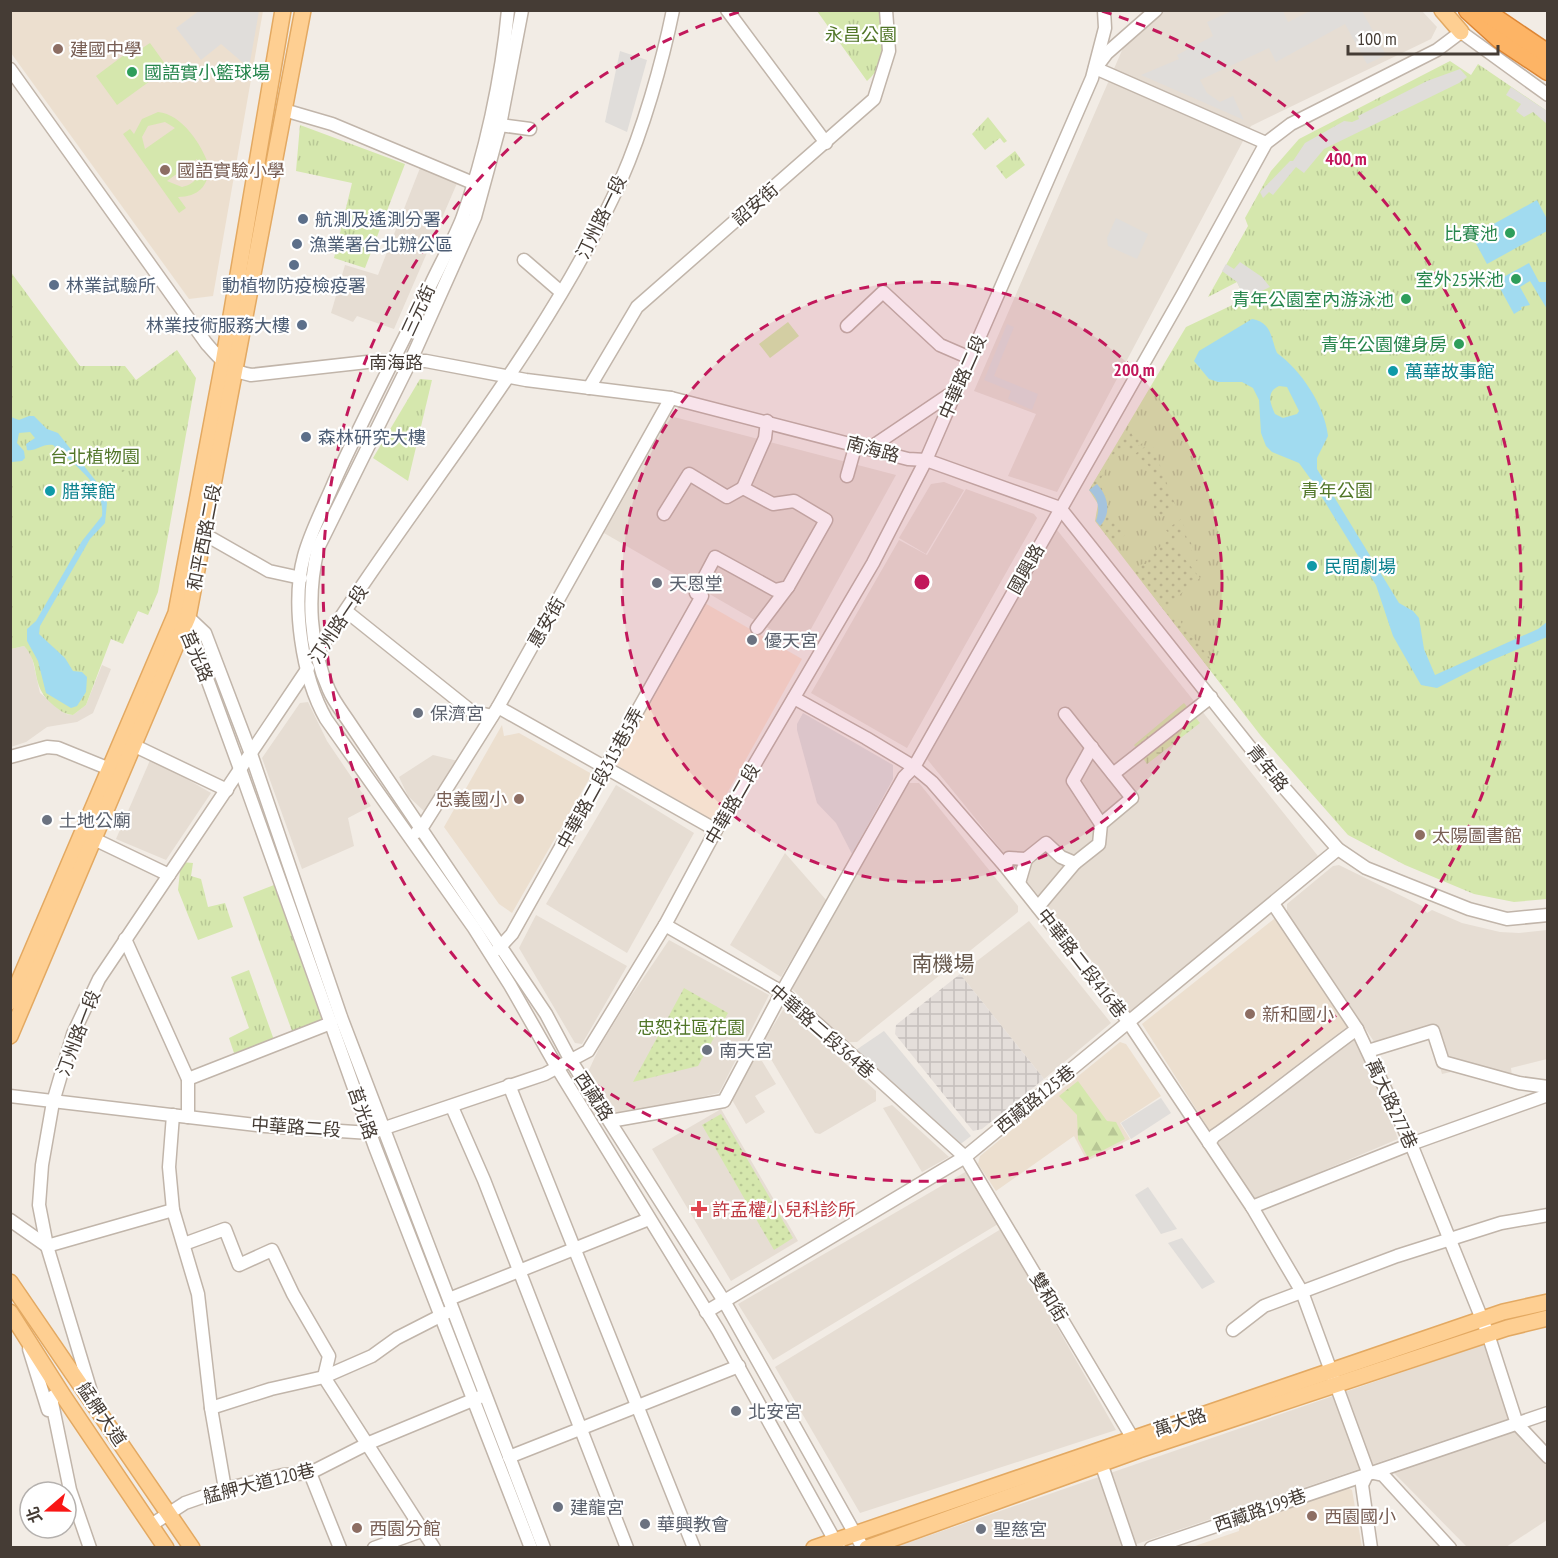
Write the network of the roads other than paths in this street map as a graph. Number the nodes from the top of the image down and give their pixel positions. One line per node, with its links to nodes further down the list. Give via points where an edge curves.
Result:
1 (283, 10): 31 (main road, 和平西路二段)
2 (303, 10): 19 (main road, 和平西路二段)
3 (508, 10): 24 (street, 三元街, via 506,37)
4 (522, 10): 20 (street, 三元街)
5 (673, 10): 26 (street, 汀州路一段, via 622,179)
6 (727, 10): 22 (street)
7 (886, 10): 22 (street, 詔安街, via 889,51 874,99)
8 (1104, 10): 15 (street, 中華路二段, via 1105,28)
9 (1156, 10): 15 (street)
10 (1442, 10): 13 (main road)
11 (1468, 10): 17 (highway, via 1500,39)
12 (1483, 10): 14 (highway)
13 (1461, 32): 18 (street); 23 (street, 國興路, via 1437,50 1291,124)
14 (1548, 54)
15 (1095, 68): 23 (street); 28 (street, 中華路二段)
16 (10, 69): 31 (street)
17 (1548, 71)
18 (1548, 95)
19 (284, 110): 24 (street, via 332,124); 32 (main road, 和平西路二段)
20 (500, 125): 21 (street); 30 (street, 三元街, via 475,217)
21 (530, 129)
22 (826, 143): 34 (street, 詔安街, via 637,307)
23 (1266, 143): 43 (street, 國興路)
24 (473, 183): 29 (street, 三元街, via 461,220)
25 (524, 260): 26 (street)
26 (561, 292): 33 (street, 汀州路一段)
27 (847, 326): 28 (street, via 883,292 940,345)
28 (970, 358): 35 (street, 中華路二段)
29 (394, 360): 30 (street, 南海路); 32 (street, 南海路, via 250,375); 46 (street, 三元街, via 360,424 310,538)
30 (411, 360): 33 (street, 南海路); 51 (street, 三元街, via 318,548 311,591)
31 (223, 363): 32 (street); 49 (main road, 和平西路二段)
32 (236, 372): 45 (main road, 和平西路二段)
33 (507, 376): 34 (street, 南海路); 48 (street, 汀州路一段)
34 (590, 388): 36 (street, 南海路)
35 (957, 389): 39 (street); 40 (street, 中華路二段)
36 (671, 398): 37 (street, 南海路); 55 (street, 惠安街)
37 (767, 421): 38 (street, 南海路); 42 (street, via 765,438)
38 (856, 444): 39 (street, 南海路); 41 (street)
39 (870, 448): 40 (street, 南海路)
40 (926, 460): 43 (street, 南海路); 54 (street, 中華路二段, via 873,563)
41 (847, 476)
42 (743, 488): 44 (street, via 727,497 689,474); 47 (street, via 773,504 794,501 826,520)
43 (1060, 508): 53 (street, 青年路); 61 (street, 國興路)
44 (664, 514)
45 (204, 534): 46 (street, via 269,571); 49 (main road, 和平西路二段)
46 (301, 578): 52 (street, 三元街)
47 (788, 587): 50 (street); 62 (street, 中華路二段315巷5弄, via 776,590 715,557)
48 (346, 611): 51 (street, 汀州路一段); 55 (street, via 471,711)
49 (183, 619): 57 (main road, 和平西路二段); 59 (street, 莒光路, via 206,633); 63 (street, 莒光路); 64 (main road, 和平西路二段)
50 (757, 628)
51 (318, 652): 52 (street, 汀州路一段); 68 (street, 西藏路, via 330,692)
52 (306, 670): 59 (street, 汀州路一段); 70 (street, 西藏路, via 326,719)
53 (1211, 697): 65 (street); 72 (street, 青年路)
54 (794, 698): 61 (street, 中華路二段416巷); 69 (street, 中華路二段)
55 (495, 711): 62 (street); 68 (street, 惠安街)
56 (1065, 714): 58 (street)
57 (135, 746): 64 (main road, 和平西路二段); 66 (street)
58 (1092, 747): 65 (street); 67 (street, via 1073,781)
59 (251, 754): 63 (street, 汀州路一段); 104 (street, 莒光路)
60 (10, 757): 64 (street, via 47,747 58,748)
61 (914, 767): 75 (street, 中華路二段416巷, via 932,782); 85 (street, 國興路, via 904,777)
62 (606, 768): 69 (street); 83 (street, 中華路二段315巷5弄, via 512,934)
63 (240, 769): 66 (street, 汀州路一段); 87 (street, 莒光路)
64 (116, 771): 71 (main road, 和平西路二段); 86 (main road, 和平西路二段)
65 (1113, 774): 67 (street, via 1132,798)
66 (227, 790): 76 (street, 汀州路一段)
67 (1101, 824): 74 (street, via 1099,844)
68 (421, 829): 70 (street, 惠安街); 83 (street, 西藏路)
69 (716, 830): 81 (street, 中華路二段)
70 (408, 837): 84 (street, 西藏路)
71 (94, 839): 76 (street); 90 (main road, 和平西路二段)
72 (1338, 849): 78 (street, 西藏路125巷); 80 (street, 青年路, via 1365,868 1469,909 1507,919)
73 (1026, 859): 74 (street, via 1046,843 1061,857); 75 (street, via 1009,858); 77 (street)
74 (1075, 863): 79 (street)
75 (1005, 866): 77 (street, 中華路二段416巷)
76 (169, 875): 82 (street, 汀州路一段)
77 (1019, 883): 79 (street, 中華路二段416巷)
78 (1274, 904): 88 (street, 西藏路125巷); 89 (street, 萬大路277巷)
79 (1038, 908): 88 (street, 中華路二段416巷)
80 (1548, 915)
81 (665, 925): 85 (street, 中華路二段364巷); 92 (street, 中華路二段, via 596,1042)
82 (125, 939): 94 (street); 99 (street, 汀州路一段, via 99,980 74,1034)
83 (501, 944): 84 (street, 中華路二段315巷5弄); 92 (street, 西藏路)
84 (493, 958): 93 (street, 西藏路)
85 (782, 992): 103 (street, 國興路, via 724,1101); 107 (street, 中華路二段364巷)
86 (10, 1002)
87 (331, 1023): 94 (street); 104 (street, 莒光路)
88 (1130, 1023): 105 (street, 中華路二段416巷); 107 (street, 西藏路125巷)
89 (1357, 1029): 91 (street, 萬大路277巷); 105 (street)
90 (10, 1036)
91 (1368, 1051): 96 (street, via 1433,1031 1443,1062); 106 (street, 萬大路277巷)
92 (571, 1061): 93 (street, 中華路二段); 103 (street, 西藏路)
93 (558, 1069): 95 (street, 中華路二段); 111 (street, 西藏路)
94 (188, 1079): 102 (street)
95 (509, 1085): 100 (street, 中華路二段); 116 (street)
96 (1548, 1087)
97 (1548, 1095): 106 (street)
98 (10, 1096): 99 (street, 中華路二段)
99 (53, 1102): 101 (street, 中華路二段); 115 (street, 汀州路一段, via 39,1205)
100 (452, 1107): 104 (street, 中華路二段); 117 (street)
101 (173, 1115): 102 (street, 中華路二段); 109 (street, via 169,1167)
102 (188, 1117): 104 (street, 中華路二段)
103 (610, 1121): 120 (street, 西藏路)
104 (377, 1132): 122 (street, 莒光路); 122 (street, 莒光路)
105 (1209, 1143): 108 (street, 中華路二段416巷)
106 (1411, 1144): 108 (street); 113 (street, 萬大路277巷)
107 (965, 1157): 120 (street, 西藏路125巷); 142 (street, 雙和街)
108 (1252, 1207): 119 (street, 中華路二段416巷)
109 (172, 1210): 114 (street); 115 (street)
110 (1548, 1215): 113 (street, via 1501,1223)
111 (649, 1219): 116 (street); 124 (street, 西藏路)
112 (10, 1220): 115 (street)
113 (1447, 1239): 119 (street); 126 (street, 萬大路277巷)
114 (184, 1244): 132 (street, via 225,1229 239,1265 272,1250 328,1356); 138 (street, via 198,1294)
115 (47, 1246): 136 (street, 汀州路一段)
116 (574, 1251): 117 (street); 137 (street)
117 (519, 1272): 122 (street); 141 (street)
118 (10, 1282): 136 (main road, 艋舺大道)
119 (1302, 1292): 128 (street, via 1264,1306); 131 (street, 中華路二段416巷)
120 (724, 1301): 124 (street, 西藏路125巷); 154 (street, 西藏路)
121 (1548, 1302): 126 (main road, 萬大路)
122 (447, 1308): 132 (street, via 372,1356); 135 (street, 莒光路)
123 (10, 1312): 127 (main road, 艋舺大道)
124 (706, 1312): 130 (street, 西藏路)
125 (1548, 1318): 129 (main road, 萬大路)
126 (1481, 1320): 129 (street, 萬大路277巷); 131 (main road, 萬大路)
127 (21, 1327): 134 (main road, 艋舺大道); 143 (street)
128 (1233, 1330)
129 (1488, 1334): 133 (main road, 萬大路); 140 (street, 萬大路277巷)
130 (739, 1366): 137 (street); 155 (street, 西藏路)
131 (1331, 1370): 133 (street, 中華路二段416巷); 142 (main road, 萬大路)
132 (324, 1377): 138 (street); 144 (street)
133 (1338, 1386): 147 (main road, 萬大路); 148 (street, 中華路二段416巷)
134 (64, 1397): 143 (street, via 51,1398); 152 (main road, 艋舺大道)
135 (479, 1397): 144 (street, 艋舺大道120巷); 145 (street, 莒光路); 162 (street, 莒光路)
136 (93, 1399): 151 (main road, 艋舺大道)
137 (639, 1407): 141 (street); 165 (street)
138 (211, 1408): 150 (street)
139 (1548, 1413): 140 (street, 西藏路199巷)
140 (1517, 1424): 146 (street); 148 (street, 西藏路199巷)
141 (581, 1430): 145 (street); 164 (street)
142 (1132, 1437): 154 (main road, 萬大路)
143 (59, 1439): 156 (street, via 70,1490)
144 (369, 1443): 149 (street, 艋舺大道120巷); 153 (street)
145 (509, 1457): 163 (street, 莒光路)
146 (1548, 1457)
147 (1101, 1464): 167 (main road, 萬大路); 168 (street)
148 (1368, 1472): 169 (street, 西藏路199巷); 170 (street, via 1362,1485); 171 (street, via 1383,1474)
149 (310, 1473): 150 (street, 艋舺大道120巷, via 283,1475); 159 (street)
150 (225, 1489): 151 (street, 艋舺大道120巷, via 185,1503)
151 (169, 1514): 152 (street, 艋舺大道120巷); 158 (main road, 艋舺大道)
152 (151, 1526): 157 (main road, 艋舺大道)
153 (424, 1530): 160 (street); 161 (street)
154 (855, 1533): 155 (main road, 萬大路); 167 (street, 西藏路)
155 (837, 1544): 166 (main road, 萬大路)
156 (90, 1548)
157 (166, 1548)
158 (192, 1548)
159 (340, 1548)
160 (374, 1548)
161 (434, 1548)
162 (531, 1548)
163 (544, 1548)
164 (627, 1548)
165 (694, 1548)
166 (814, 1548)
167 (865, 1548)
168 (1130, 1548)
169 (1151, 1548)
170 (1371, 1548)
171 (1450, 1548)

